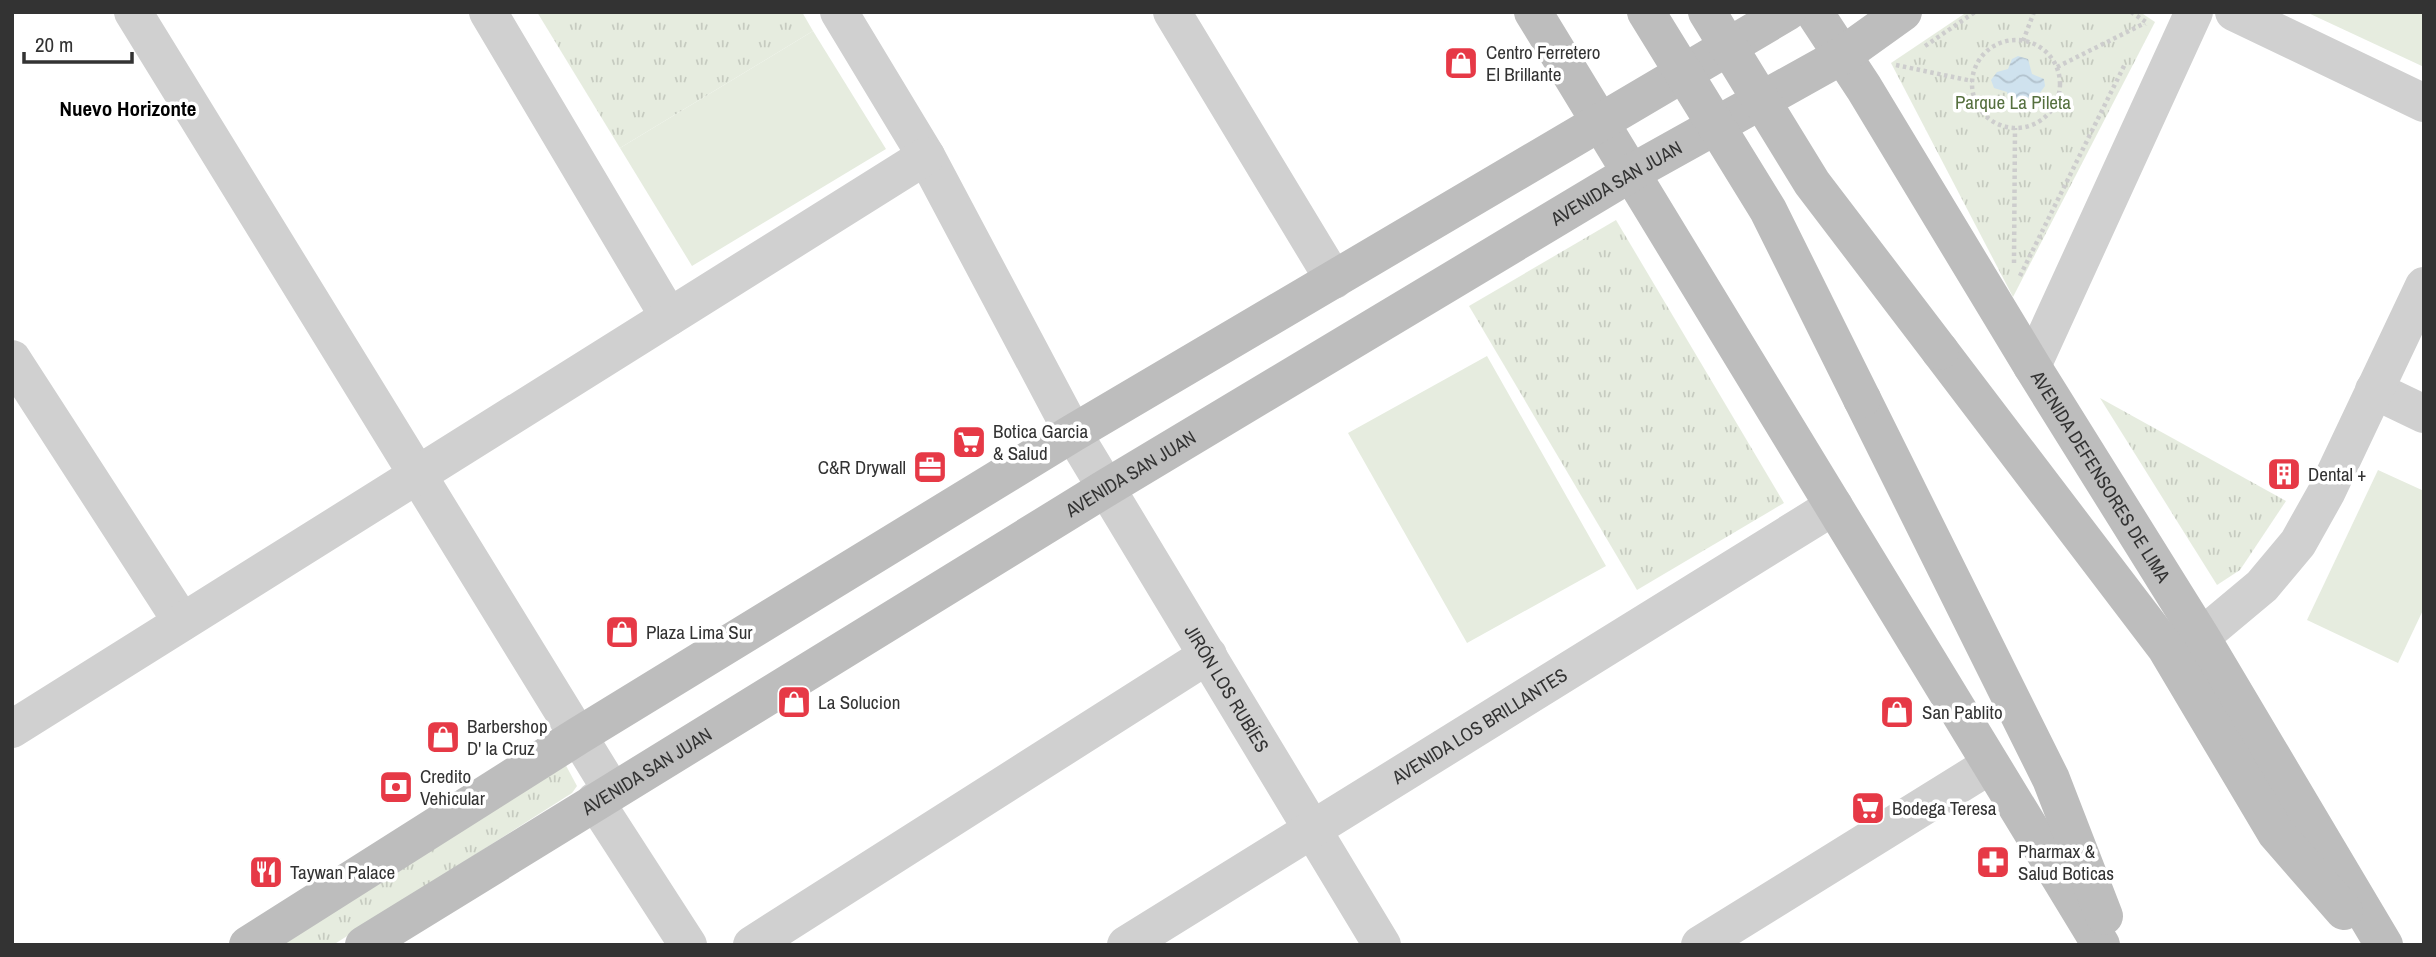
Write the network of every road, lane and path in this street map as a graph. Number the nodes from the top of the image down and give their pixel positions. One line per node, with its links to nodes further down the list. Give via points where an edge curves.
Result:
1 (134, 12): 40 (street)
2 (488, 12): 34 (street)
3 (839, 12): 30 (street, JIRÓN LOS RUBÍES)
4 (1172, 12): 32 (street)
5 (1533, 12): 28 (main road)
6 (1646, 12): 59 (main road, bridge, via 1768,210 2051,779)
7 (1707, 12): 60 (main road, bridge, via 1812,183 2166,648 2276,833)
8 (1787, 12): 28 (main road)
9 (1814, 12): 20 (main road, AVENIDA DEFENSORES DE LIMA)
10 (1903, 12): 20 (main road, AVENIDA SAN JUAN)
11 (1975, 12): 19 (path)
12 (2034, 12): 18 (path)
13 (2131, 12): 16 (path)
14 (2234, 12): 27 (street)
15 (2175, 15): 16 (path); 36 (street)
16 (2146, 22): 17 (path); 24 (path)
17 (2140, 35)
18 (2023, 41): 24 (path, via 2037,46); 26 (path, via 2008,41 1990,50 1976,67)
19 (1919, 50)
20 (1843, 55): 31 (main road, AVENIDA SAN JUAN); 36 (main road, AVENIDA DEFENSORES DE LIMA)
21 (1907, 57): 23 (path)
22 (2128, 59): 29 (path, via 2017,276)
23 (1896, 65): 25 (path); 26 (path)
24 (2057, 66): 29 (path, via 2060,88 2053,109 2043,120)
25 (1902, 77)
26 (1972, 81): 29 (path, via 1979,108 2001,126)
27 (2424, 103)
28 (1601, 122): 31 (main road); 32 (main road)
29 (2015, 128)
30 (926, 156): 34 (street); 39 (street, JIRÓN LOS RUBÍES)
31 (1631, 173): 41 (main road, AVENIDA SAN JUAN); 42 (main road)
32 (1334, 279): 39 (main road)
33 (2424, 286): 37 (street)
34 (669, 317): 40 (street)
35 (12, 359): 43 (street)
36 (2032, 366): 44 (main road, AVENIDA DEFENSORES DE LIMA)
37 (2374, 390): 38 (street); 44 (street, via 2298,543 2262,586)
38 (2424, 414)
39 (1073, 433): 41 (street, JIRÓN LOS RUBÍES); 47 (main road)
40 (418, 475): 43 (street); 47 (street)
41 (1106, 488): 45 (street, JIRÓN LOS RUBÍES); 49 (main road, AVENIDA SAN JUAN)
42 (1834, 506): 48 (main road); 50 (street, AVENIDA LOS BRILLANTES)
43 (183, 622): 46 (street)
44 (2201, 638): 61 (main road, AVENIDA DEFENSORES DE LIMA)
45 (1208, 655): 50 (street, JIRÓN LOS RUBÍES); 54 (street)
46 (12, 729)
47 (578, 736): 49 (street); 51 (main road)
48 (1990, 765): 57 (street); 58 (main road)
49 (603, 796): 52 (main road, AVENIDA SAN JUAN); 53 (street)
50 (1313, 829): 55 (street, AVENIDA LOS BRILLANTES); 56 (street, JIRÓN LOS RUBÍES)
51 (248, 945)
52 (365, 945)
53 (688, 945)
54 (752, 945)
55 (1126, 945)
56 (1382, 945)
57 (1700, 945)
58 (2101, 945)
59 (2115, 945)
60 (2372, 945)
61 (2384, 945)

